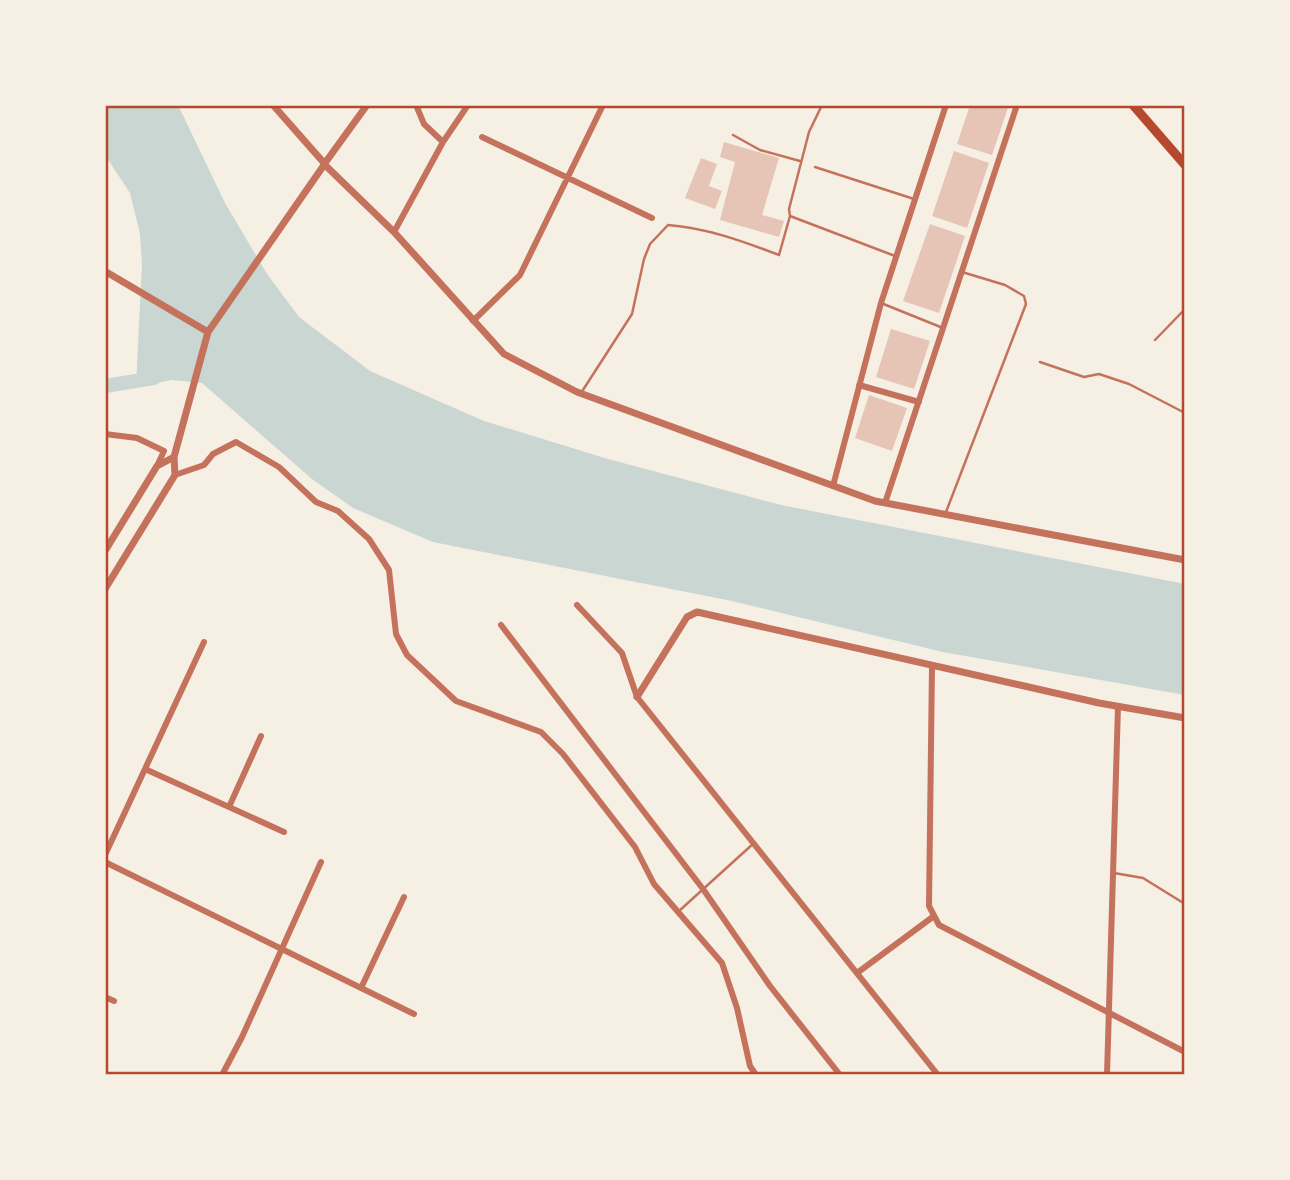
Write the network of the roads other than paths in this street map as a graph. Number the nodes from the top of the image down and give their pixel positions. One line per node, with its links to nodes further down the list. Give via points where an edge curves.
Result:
1 (273, 105): 14 (street)
2 (367, 105): 14 (street)
3 (416, 105): 12 (street, via 424,124)
4 (468, 105): 12 (street)
5 (603, 105): 17 (street)
6 (822, 105): 13 (lane)
7 (946, 105): 18 (street)
8 (1017, 105): 23 (street)
9 (1133, 105): 15 (main road)
10 (733, 135): 13 (lane, via 760,150)
11 (482, 138): 17 (street)
12 (443, 142): 21 (street)
13 (800, 161): 19 (lane)
14 (324, 165): 21 (street); 29 (street)
15 (1185, 165)
16 (815, 167): 18 (lane)
17 (568, 177): 20 (street); 27 (street, via 520,275)
18 (914, 199): 22 (street)
19 (790, 216): 22 (lane); 33 (lane, via 779,255 697,227 668,225 650,244 632,314)
20 (652, 218)
21 (394, 232): 27 (street)
22 (896, 256): 25 (street)
23 (962, 272): 28 (street); 42 (lane, via 1005,285 1024,296 1026,304)
24 (108, 273): 29 (street)
25 (881, 303): 28 (lane); 32 (street)
26 (1185, 309): 30 (lane)
27 (473, 320): 33 (street, via 504,354)
28 (943, 328): 34 (street)
29 (208, 332): 37 (street)
30 (1155, 340)
31 (1040, 362): 35 (lane, via 1084,377 1099,374 1129,384)
32 (859, 385): 34 (street); 40 (street)
33 (581, 393): 40 (street)
34 (919, 402): 41 (street)
35 (1185, 412)
36 (105, 434): 38 (street, via 137,438 164,452)
37 (174, 457): 38 (street); 39 (street)
38 (157, 466): 43 (street)
39 (175, 475): 45 (street); 65 (street, via 204,465 213,454 236,442 279,467 316,502 338,511 369,539 389,570 396,634 407,655 456,701 541,732 635,847 654,884)
40 (833, 486): 41 (street)
41 (885, 503): 42 (street)
42 (945, 515): 44 (street)
43 (105, 551)
44 (1185, 560)
45 (105, 589)
46 (577, 605): 50 (street, via 622,653)
47 (501, 625): 62 (street)
48 (204, 642): 54 (street)
49 (932, 666): 50 (street, via 696,612 687,617); 51 (street); 66 (street, via 929,906)
50 (637, 697): 57 (street)
51 (1118, 706): 52 (street); 61 (street)
52 (1185, 718)
53 (261, 736): 55 (street)
54 (145, 769): 55 (street); 58 (street)
55 (229, 807): 56 (street)
56 (284, 832)
57 (754, 843): 62 (lane); 68 (street)
58 (105, 855)
59 (105, 862): 67 (street)
60 (321, 862): 67 (street)
61 (1114, 873): 64 (lane, via 1143,878); 72 (street)
62 (703, 889): 65 (lane); 77 (street, via 769,986)
63 (404, 897): 69 (street)
64 (1185, 904)
65 (679, 911): 76 (street, via 722,963)
66 (934, 916): 68 (street); 72 (street, via 939,925 967,941)
67 (281, 949): 69 (street); 75 (street)
68 (857, 973): 78 (street)
69 (361, 988): 73 (street)
70 (105, 997): 71 (street)
71 (114, 1001)
72 (1110, 1012): 74 (street); 79 (street)
73 (414, 1014)
74 (1185, 1052)
75 (222, 1075)
76 (756, 1075)
77 (840, 1075)
78 (938, 1075)
79 (1107, 1075)

